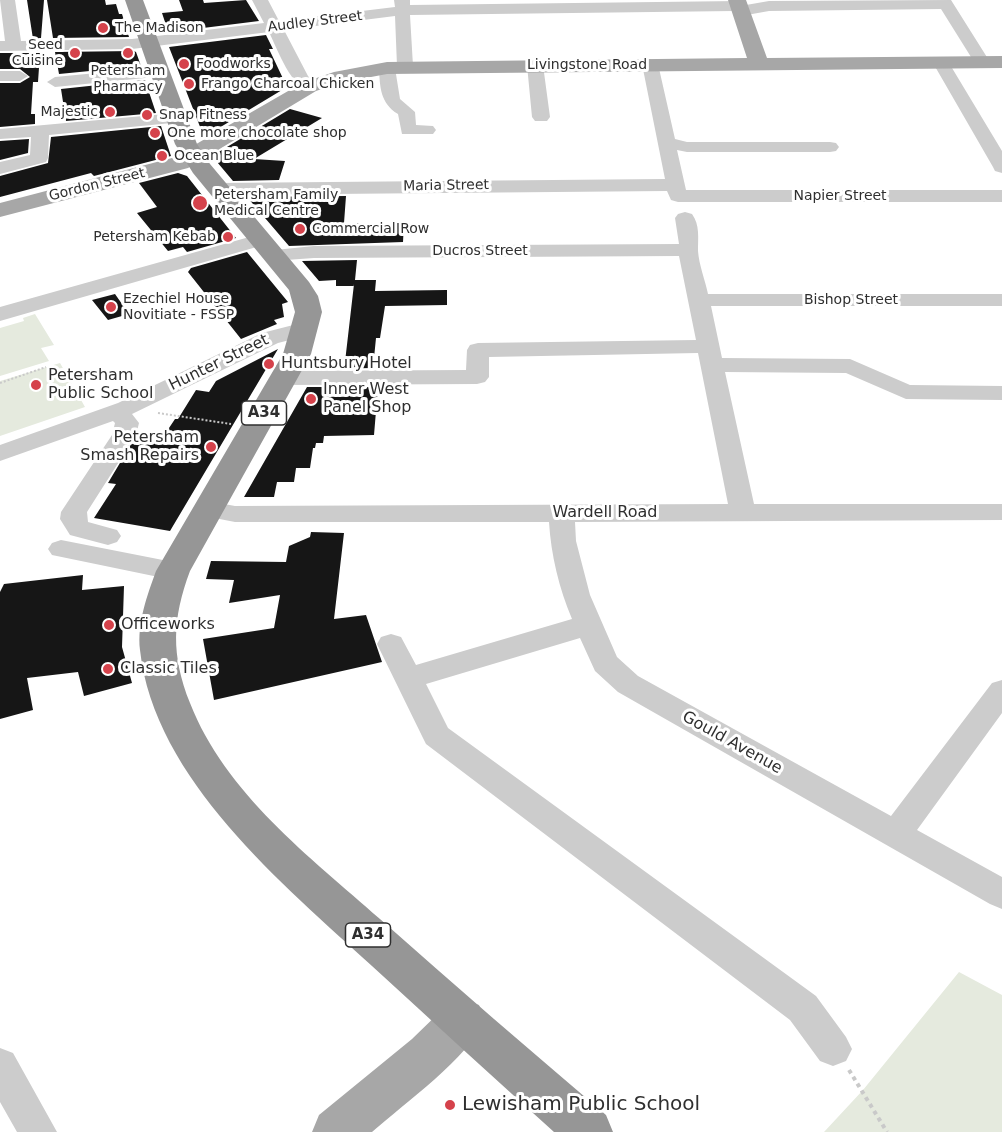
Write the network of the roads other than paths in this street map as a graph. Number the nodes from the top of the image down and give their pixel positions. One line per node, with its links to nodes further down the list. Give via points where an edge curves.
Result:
1 (7, 0): 10 (street)
2 (134, 0): 9 (highway, A34)
3 (260, 0): 8 (street)
4 (945, 2): 7 (street, Audley Street); 11 (street)
5 (523, 4): 6 (street, Audley Street); 7 (street, Audley Street)
6 (402, 5): 8 (street, Audley Street); 16 (street)
7 (739, 6): 14 (main road)
8 (274, 27): 9 (street, Audley Street); 21 (street)
9 (148, 42): 10 (street, Audley Street); 17 (highway, A34)
10 (7, 46)
11 (992, 62): 12 (main road, Livingstone Road)
12 (941, 63): 14 (main road, Livingstone Road); 30 (street)
13 (650, 64): 14 (main road, Livingstone Road); 15 (main road, Livingstone Road); 27 (street)
14 (759, 64)
15 (535, 65): 16 (main road, Livingstone Road); 22 (street)
16 (396, 67): 21 (main road, Livingstone Road, via 342,76); 25 (street, via 390,98 393,105 406,112 408,130)
17 (159, 72): 20 (street, via 85,85); 23 (highway, A34)
18 (0, 76): 19 (street)
19 (20, 76)
20 (55, 82)
21 (309, 87): 29 (main road, Livingstone Road)
22 (541, 117)
23 (176, 118): 24 (street, via 80,134); 29 (highway, A34)
24 (40, 130): 26 (street); 31 (street, via 39,158)
25 (427, 130)
26 (0, 134)
27 (666, 142): 28 (street, via 687,147); 33 (street)
28 (830, 147)
29 (193, 155): 32 (highway, A34); 35 (main road, Gordon Street, via 171,166)
30 (1002, 167)
31 (0, 168)
32 (218, 189): 33 (street, Maria Street); 37 (highway, A34)
33 (676, 190): 34 (street, Napier Street)
34 (1002, 196)
35 (0, 210)
36 (686, 218): 38 (street)
37 (266, 247): 38 (street, Ducros Street, via 314,252); 41 (street, Ducros Street); 42 (highway, A34, via 309,303)
38 (688, 250): 39 (street)
39 (700, 300): 40 (street, Bishop Street); 43 (street)
40 (1002, 300)
41 (0, 314)
42 (305, 329): 44 (highway, A34); 46 (street, Hunter Street, via 270,338)
43 (711, 356): 44 (street, via 478,350 477,377); 45 (street, via 850,366 906,392); 51 (street)
44 (284, 378): 48 (highway, A34)
45 (1002, 393)
46 (122, 409): 47 (street, Hunter Street); 52 (street, via 127,423 124,435 73,519 79,529)
47 (0, 453)
48 (208, 509): 50 (street, Wardell Road, via 235,514); 54 (highway, A34)
49 (1002, 512): 51 (street, Wardell Road)
50 (561, 513): 51 (street, Wardell Road); 55 (street, Gould Avenue, via 563,541 576,595)
51 (743, 513)
52 (108, 536)
53 (61, 549): 54 (street)
54 (173, 571): 61 (highway, A34, via 156,634 159,660 175,712 195,751 238,812)
55 (589, 627): 57 (street, via 570,629); 59 (street, Gould Avenue, via 605,663 628,684)
56 (391, 644): 57 (street)
57 (407, 678): 62 (street, via 437,735 803,1008)
58 (1002, 691): 59 (street)
59 (895, 835): 60 (street, Gould Avenue)
60 (1002, 894)
61 (463, 1020): 65 (main road); 66 (highway, A34)
62 (833, 1048)
63 (0, 1066): 64 (street)
64 (38, 1132)
65 (336, 1132)
66 (589, 1132)

